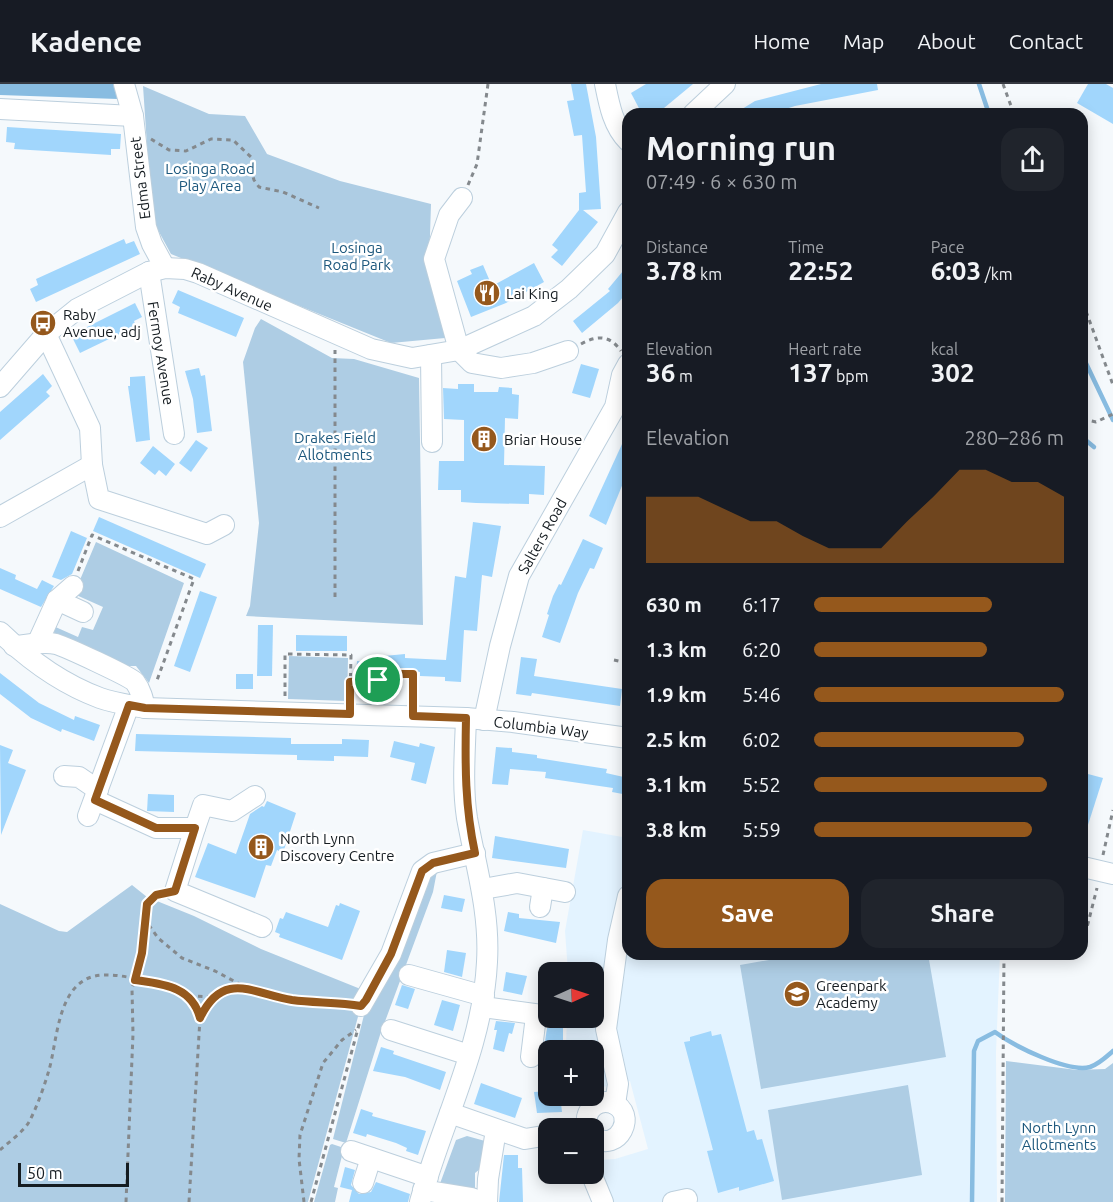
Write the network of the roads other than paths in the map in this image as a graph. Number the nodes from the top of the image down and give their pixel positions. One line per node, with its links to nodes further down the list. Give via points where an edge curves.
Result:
1 (124, 84): 6 (street, Edma Street)
2 (605, 84): 7 (street)
3 (725, 84): 4 (street)
4 (699, 108)
5 (0, 109): 6 (street)
6 (134, 125): 10 (street, Edma Street, via 146,227)
7 (622, 134)
8 (462, 198): 12 (street, via 449,215 434,259)
9 (622, 222): 12 (street, Raby Avenue, via 604,254 569,289 534,316)
10 (157, 270): 11 (street, via 77,309); 14 (street, Raby Avenue, via 185,269 198,273 391,356); 17 (street, Fermoy Avenue)
11 (46, 334): 16 (street); 19 (street, via 90,428)
12 (459, 350): 13 (street, via 472,363 501,368 533,363); 14 (street, Raby Avenue)
13 (568, 351)
14 (431, 355): 18 (street)
15 (622, 375): 29 (street, Salters Road, via 615,407 519,576)
16 (0, 387)
17 (174, 434)
18 (432, 442)
19 (92, 465): 20 (street); 21 (street, via 99,499 207,534)
20 (0, 518)
21 (224, 525)
22 (73, 586): 23 (street)
23 (57, 600): 24 (street); 26 (street)
24 (83, 612)
25 (0, 632): 27 (street, Columbia Way)
26 (37, 644): 27 (street); 28 (street, via 57,644 134,681)
27 (14, 646): 28 (street, Columbia Way, via 36,664 100,698)
28 (138, 702): 29 (street, Columbia Way); 32 (street, via 94,802 156,828)
29 (475, 719): 30 (street, Columbia Way); 33 (street, Salters Road, via 465,789)
30 (622, 737)
31 (255, 796): 32 (street, via 232,811 203,805)
32 (187, 828): 36 (street, via 175,891)
33 (475, 853): 34 (street, Salters Road); 40 (street, via 433,863 422,871 391,954)
34 (483, 889): 35 (street, via 508,884 542,898); 39 (street, Salters Road, via 488,943)
35 (565, 892)
36 (262, 927)
37 (622, 937): 46 (street, via 606,1029 618,1084)
38 (409, 975): 39 (street)
39 (484, 1002): 41 (street); 44 (street, Salters Road)
40 (361, 1006)
41 (538, 1015)
42 (539, 1028): 45 (street)
43 (392, 1030): 44 (street)
44 (469, 1055): 47 (street, Salters Road)
45 (531, 1057)
46 (615, 1104): 48 (street, via 597,1104); 51 (street, via 622,1110 625,1127 614,1140)
47 (450, 1113): 49 (street); 56 (street, Salters Road)
48 (586, 1118)
49 (496, 1130): 50 (street, via 525,1139); 57 (street, via 488,1179)
50 (538, 1137)
51 (604, 1140)
52 (351, 1151): 53 (street)
53 (371, 1158): 54 (street); 56 (street)
54 (363, 1183)
55 (596, 1184): 58 (street)
56 (424, 1189): 57 (street)
57 (479, 1200)
58 (603, 1202)

